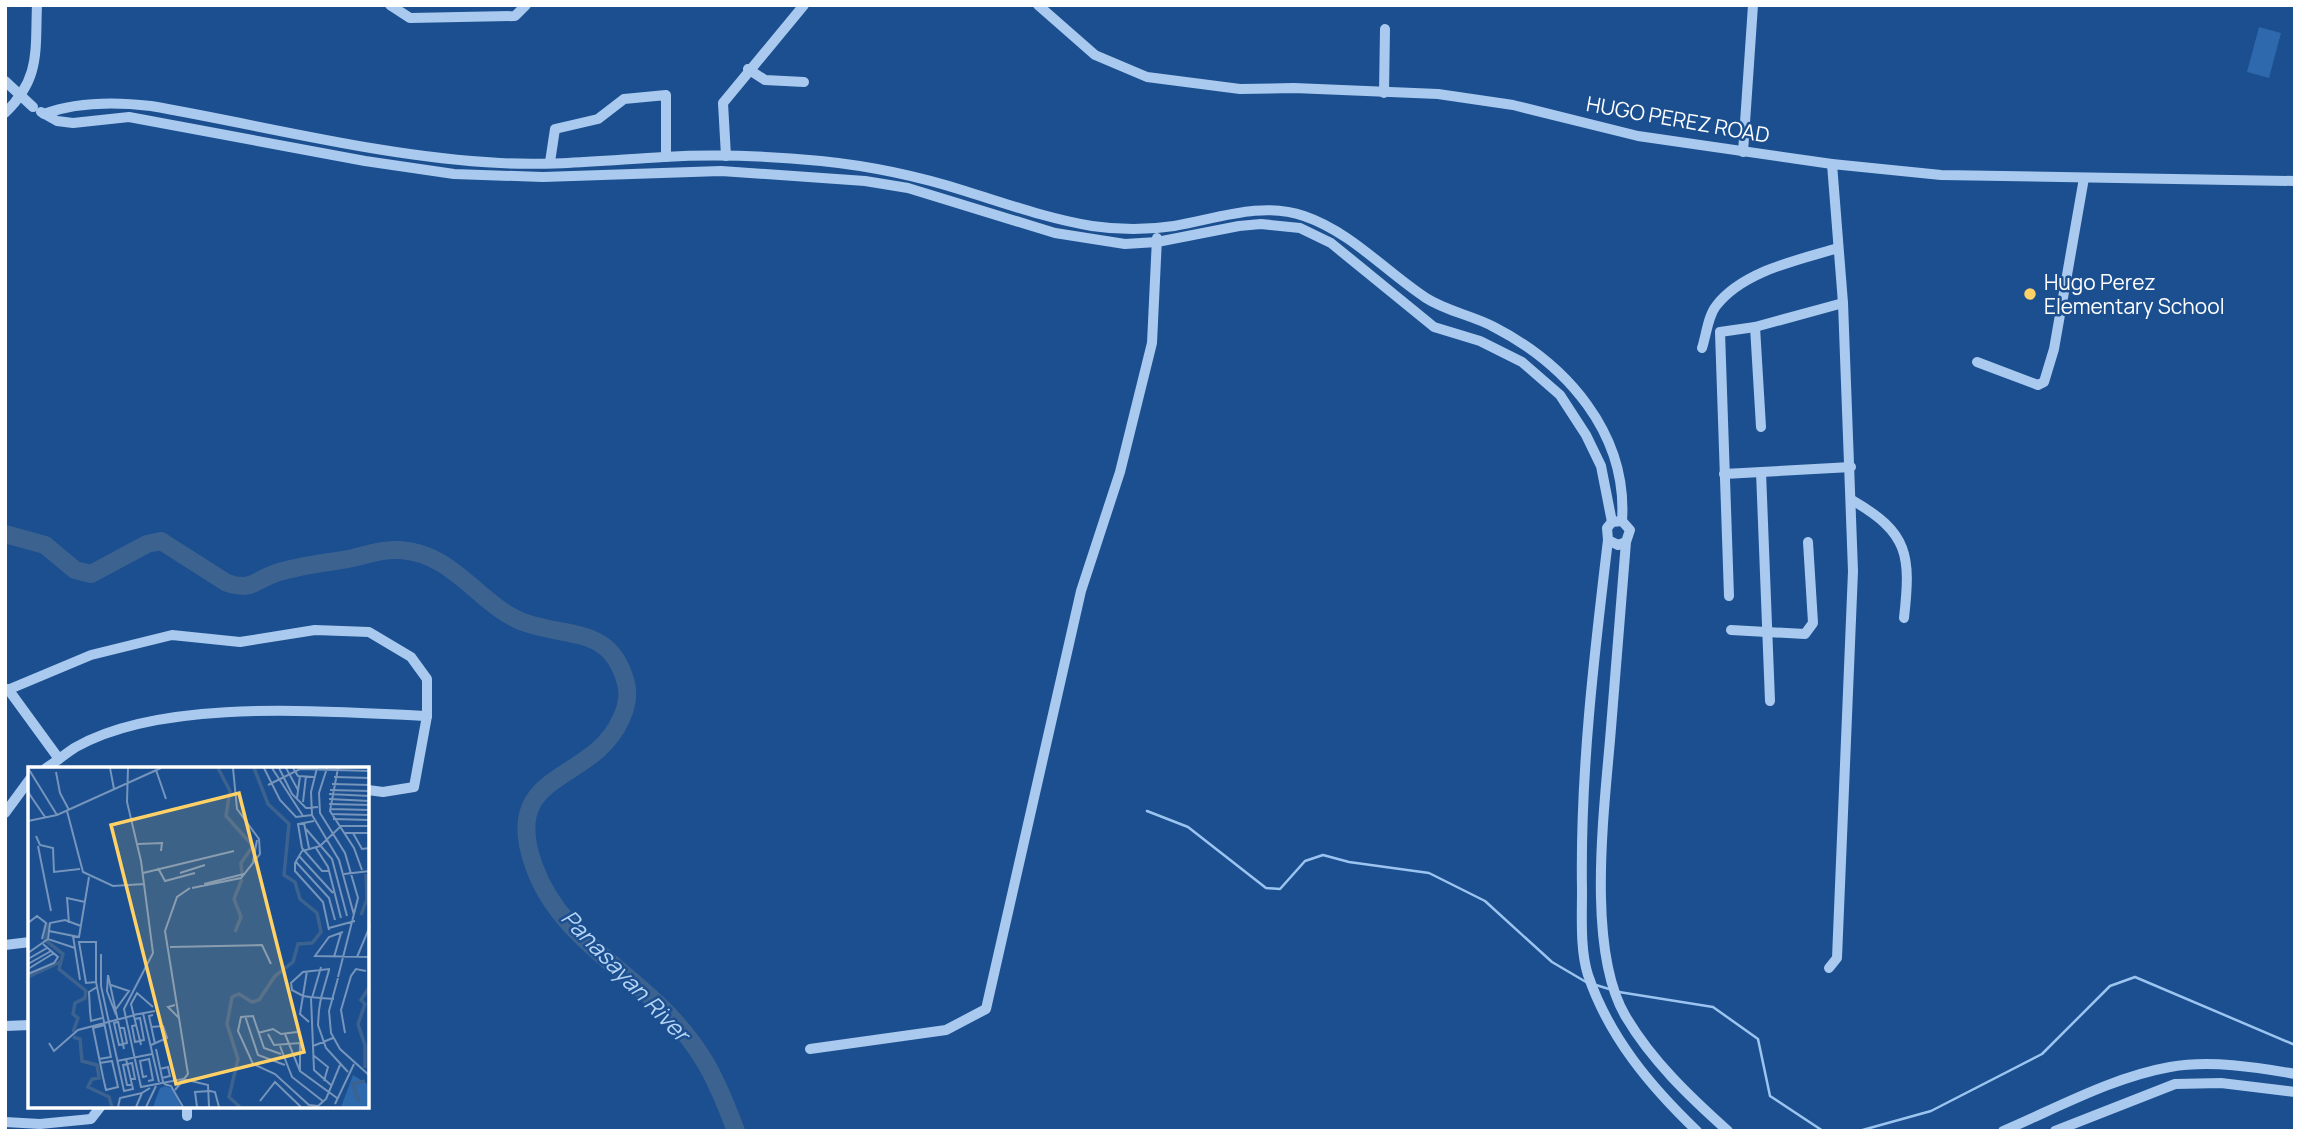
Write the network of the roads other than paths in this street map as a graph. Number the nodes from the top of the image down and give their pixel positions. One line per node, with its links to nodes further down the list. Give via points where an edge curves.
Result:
1 (37, 5): 18 (street, via 30,83)
2 (390, 5): 10 (street)
3 (411, 5): 10 (street)
4 (451, 5): 11 (street)
5 (491, 5): 12 (street)
6 (526, 5): 12 (street, via 515,16)
7 (804, 5): 14 (street)
8 (1038, 5): 17 (street, HUGO PEREZ ROAD, via 1095,55 1147,77 1240,89)
9 (1753, 5): 20 (street)
10 (411, 18): 11 (street)
11 (451, 18): 12 (street)
12 (491, 18)
13 (1385, 29): 17 (street)
14 (748, 69): 16 (street, via 765,80); 21 (street, via 723,103)
15 (5, 80): 19 (street, bridge)
16 (804, 82)
17 (1384, 93): 20 (street, HUGO PEREZ ROAD, via 1438,94 1513,106 1637,136)
18 (5, 113)
19 (44, 114): 23 (street, via 57,109 134,104 370,147 500,163); 30 (street, via 72,123 129,117 454,174 543,177 721,171 865,181 908,188 1055,233 1125,244)
20 (1743, 152): 24 (street, HUGO PEREZ ROAD)
21 (726, 156): 22 (street); 28 (street, via 870,167 1093,226)
22 (666, 157): 23 (street); 23 (street, via 666,96 624,99 598,119 555,129)
23 (550, 162)
24 (1832, 164): 25 (street, HUGO PEREZ ROAD, via 1941,175); 31 (street)
25 (2084, 178): 26 (street, HUGO PEREZ ROAD); 35 (street, via 2054,349 2043,382 2038,385)
26 (2295, 181)
27 (1304, 216): 28 (street, via 1287,211 1237,213); 29 (street); 41 (street, via 1338,231 1444,310 1489,324 1535,349 1574,385 1595,415 1615,462 1623,507)
28 (1156, 228): 30 (street)
29 (1300, 229): 30 (street, via 1239,226); 41 (street, via 1331,243 1434,327 1480,341 1522,362 1560,396 1587,435)
30 (1157, 243): 62 (street, via 1152,343 1120,472 1081,591 986,1009 946,1030)
31 (1838, 248): 32 (street); 34 (street, via 1745,282 1715,307)
32 (1843, 303): 33 (street); 37 (street)
33 (1755, 327): 36 (street); 39 (street, via 1720,332)
34 (1702, 348)
35 (1977, 362)
36 (1761, 427)
37 (1851, 467): 38 (street); 40 (street)
38 (1761, 472): 39 (street); 48 (street)
39 (1724, 474): 45 (street)
40 (1852, 500): 46 (street, via 1898,534 1905,552); 59 (street, via 1853,612 1838,944 1837,958)
41 (1617, 521): 42 (street, via 1606,532); 43 (street, via 1630,530)
42 (1608, 540): 43 (street); 67 (street, via 1583,829 1582,923 1587,972 1607,1024 1660,1096)
43 (1626, 542): 68 (street, via 1602,852 1603,923 1610,976 1625,1016 1679,1087)
44 (1808, 542): 48 (street, via 1812,623 1805,634)
45 (1729, 596)
46 (1904, 618)
47 (1731, 630): 48 (street)
48 (1770, 634): 50 (street)
49 (6, 690): 51 (street, via 91,655 172,635 240,642 316,630 369,632 411,657 427,679); 52 (street)
50 (1770, 701)
51 (427, 716): 52 (street, via 298,711 180,716 111,732); 55 (street, via 414,787)
52 (59, 759): 53 (street)
53 (47, 767)
54 (28, 782): 56 (street)
55 (369, 790)
56 (5, 813)
57 (28, 942): 58 (street)
58 (5, 945)
59 (1829, 968)
60 (28, 1025): 61 (street)
61 (5, 1026)
62 (810, 1049)
63 (2295, 1074): 69 (street, via 2222,1066 2172,1067 2133,1077)
64 (2295, 1092): 70 (street, via 2221,1083 2175,1084)
65 (99, 1108): 66 (street, via 91,1119)
66 (5, 1122)
67 (1697, 1131)
68 (1728, 1131)
69 (2003, 1131)
70 (2054, 1131)

